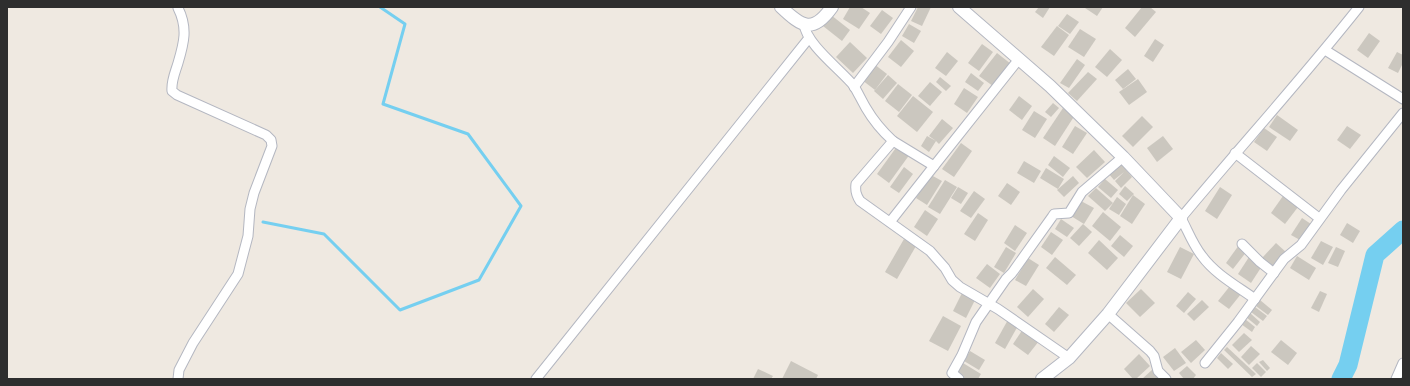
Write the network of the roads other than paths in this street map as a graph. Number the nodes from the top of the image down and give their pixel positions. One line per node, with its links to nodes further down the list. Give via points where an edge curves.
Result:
1 (780, 7): 7 (street, via 793,19)
2 (832, 7): 7 (street, via 818,23)
3 (911, 7): 11 (street)
4 (959, 7): 10 (street)
5 (1359, 7): 9 (street)
6 (178, 8): 30 (street, via 185,35 172,91 266,135 272,146 250,208 248,236 238,274 193,343 179,370)
7 (804, 24): 8 (street)
8 (809, 38): 11 (street); 31 (street)
9 (1325, 50): 12 (street); 15 (street)
10 (1019, 59): 16 (street); 17 (street)
11 (854, 87): 14 (street, via 883,132)
12 (1403, 99)
13 (1403, 112): 19 (street)
14 (893, 141): 17 (street); 20 (street, via 856,184 855,190 860,201)
15 (1235, 153): 18 (street); 19 (street)
16 (1123, 157): 18 (street); 24 (street, via 1082,192 1068,213 1052,216)
17 (934, 166): 20 (street)
18 (1181, 218): 23 (street, via 1207,263); 25 (street)
19 (1319, 218): 22 (street, via 1301,245)
20 (890, 222): 24 (street, via 930,252 960,287)
21 (1242, 244): 22 (street)
22 (1274, 272): 23 (street)
23 (1255, 299): 27 (street)
24 (988, 303): 26 (street); 32 (street, via 952,373)
25 (1108, 314): 26 (street); 34 (street, via 1152,353 1158,371)
26 (1069, 358): 33 (street)
27 (1205, 363)
28 (1403, 363): 29 (street)
29 (1399, 376)
30 (178, 379)
31 (536, 379)
32 (959, 379)
33 (1042, 379)
34 (1166, 379)

